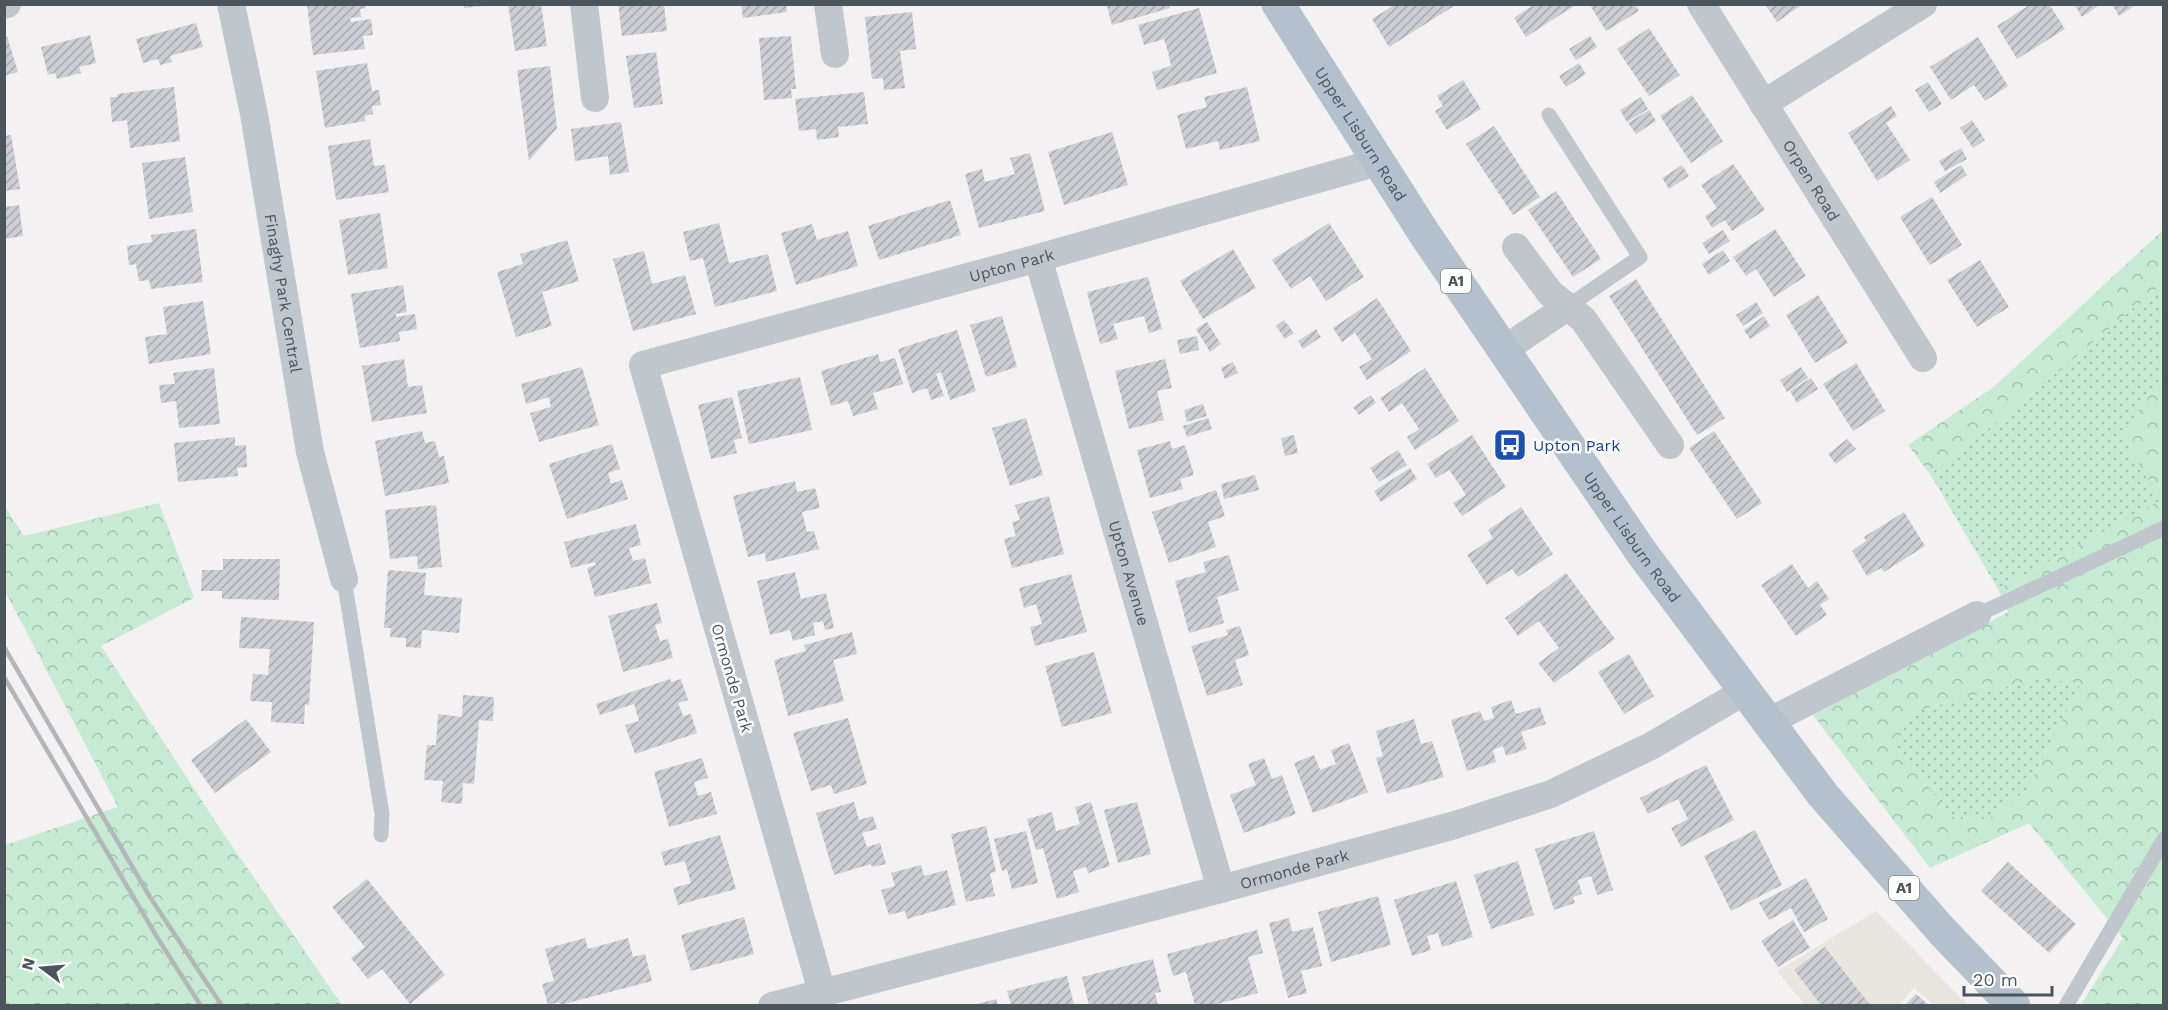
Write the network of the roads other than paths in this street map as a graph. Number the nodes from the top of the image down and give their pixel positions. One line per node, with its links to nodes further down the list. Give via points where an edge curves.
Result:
1 (231, 4): 20 (street, Finaghy Park Central, via 254,114 310,452)
2 (584, 4): 8 (street)
3 (828, 4): 7 (street)
4 (1278, 4): 11 (main road, Upper Lisburn Road / A1)
5 (1701, 4): 9 (street, Orpen Road)
6 (1923, 4): 9 (street)
7 (835, 54)
8 (594, 98)
9 (1763, 104): 16 (street, Orpen Road)
10 (1549, 115): 14 (lane, via 1640,257)
11 (1378, 162): 13 (street, Upton Park); 15 (main road, Upper Lisburn Road / A1)
12 (1516, 247): 14 (street, via 1550,293)
13 (1038, 258): 17 (street, Upton Park); 26 (street, Upton Avenue)
14 (1567, 307): 15 (street); 18 (street, via 1583,320)
15 (1502, 351): 22 (main road, Upper Lisburn Road / A1, via 1642,553)
16 (1923, 357)
17 (643, 364): 27 (street, Ormonde Park)
18 (1670, 445)
19 (2163, 528): 21 (lane)
20 (344, 579): 24 (lane, via 382,814)
21 (1977, 615): 23 (street)
22 (1745, 692): 23 (main road, Upper Lisburn Road / A1); 26 (street, Ormonde Park, via 1651,746 1551,794 1455,825)
23 (1768, 723): 29 (main road, Upper Lisburn Road / A1, via 1876,857)
24 (381, 835)
25 (2163, 839): 30 (lane)
26 (1221, 889): 27 (street, Ormonde Park)
27 (822, 992): 28 (street, Ormonde Park)
28 (772, 1005)
29 (2014, 1005)
30 (2066, 1005)

